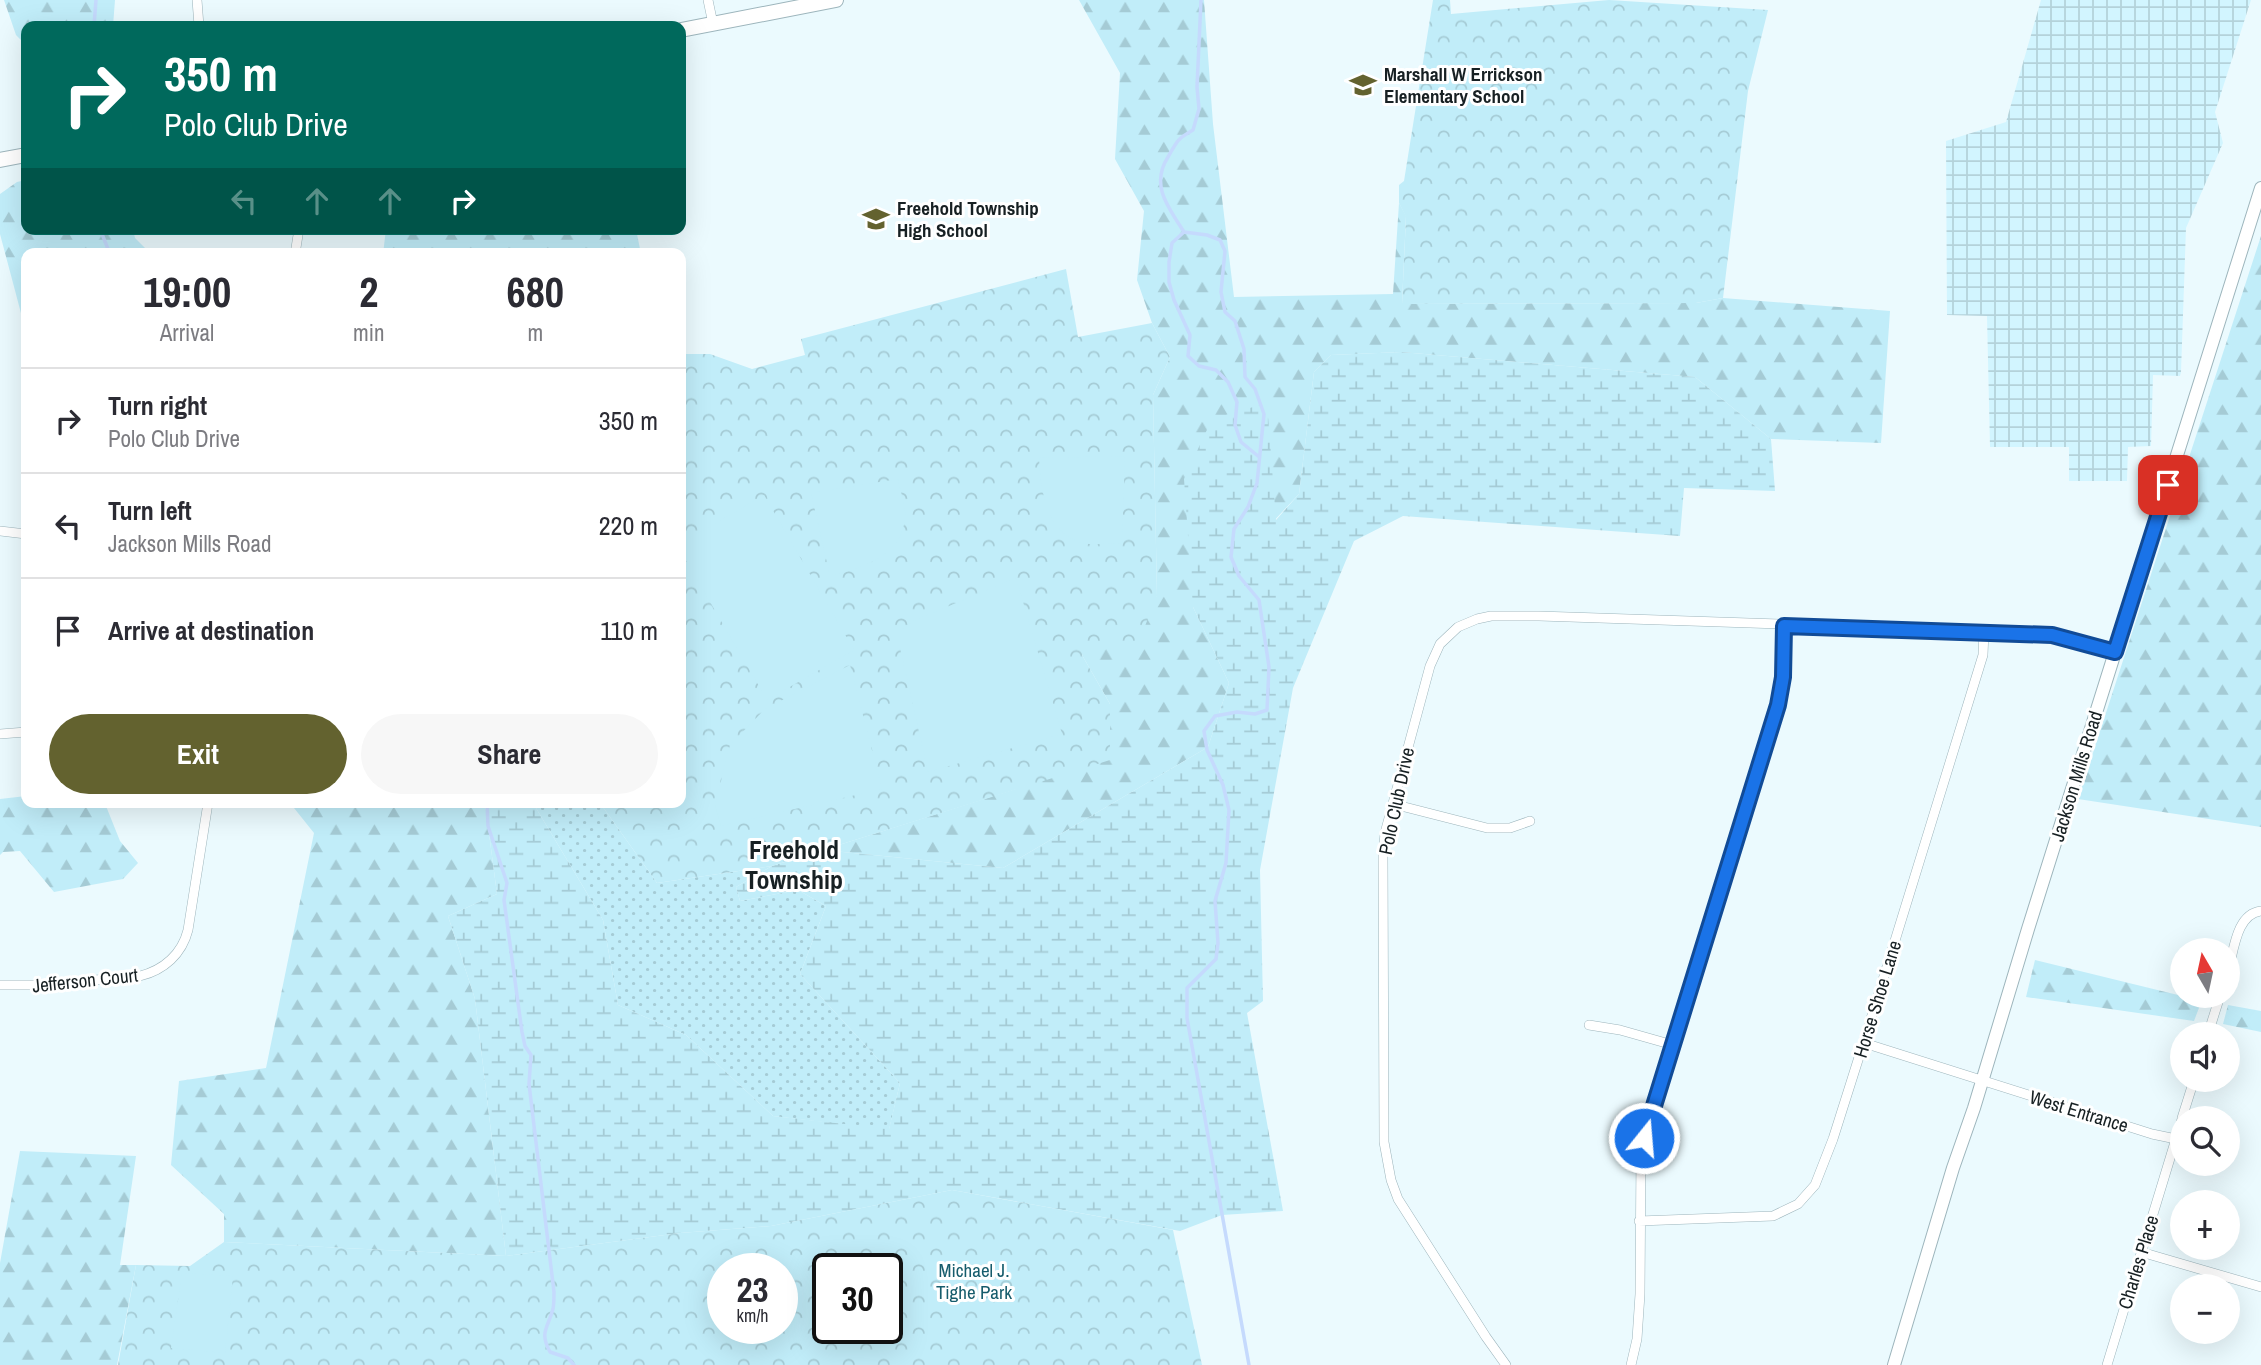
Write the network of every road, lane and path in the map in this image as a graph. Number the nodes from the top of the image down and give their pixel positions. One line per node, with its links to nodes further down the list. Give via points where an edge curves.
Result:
1 (197, 0): 4 (street)
2 (708, 0): 5 (street)
3 (836, 0): 5 (main road)
4 (199, 21)
5 (713, 24): 6 (main road)
6 (686, 29)
7 (21, 156): 8 (main road)
8 (0, 160)
9 (2261, 188): 14 (main road, Jackson Mills Road)
10 (0, 531): 11 (street)
11 (21, 533)
12 (1784, 626): 13 (street, Polo Club Drive); 17 (street, Polo Club Drive, via 1539,616 1491,616 1471,621 1446,638 1433,657); 25 (street, via 1778,705)
13 (1984, 631): 14 (street, Polo Club Drive, via 2052,635); 24 (street, Horse Shoe Lane, via 1983,655)
14 (2115, 652): 26 (main road, Jackson Mills Road)
15 (21, 732): 16 (street)
16 (0, 734)
17 (1393, 804): 19 (street, via 1488,828 1510,828); 32 (street, Polo Club Drive, via 1383,855 1386,1160 1398,1199)
18 (207, 808): 22 (street, Jefferson Court, via 188,930 171,960 140,976)
19 (1530, 821)
20 (2261, 911): 21 (street, via 2243,921)
21 (2238, 938)
22 (0, 985)
23 (1589, 1025): 25 (street)
24 (1864, 1042): 26 (street, West Entrance); 29 (street, Horse Shoe Lane, via 1819,1179 1798,1204 1763,1218)
25 (1673, 1045): 29 (street, via 1641,1152)
26 (1982, 1080): 27 (street, West Entrance); 34 (main road, Jackson Mills Road)
27 (2170, 1138)
28 (2170, 1158): 30 (street, Charles Place)
29 (1639, 1222): 33 (street, via 1637,1339)
30 (2141, 1252): 31 (street); 35 (street, Charles Place)
31 (2261, 1287)
32 (1506, 1365)
33 (1631, 1365)
34 (1894, 1365)
35 (2106, 1365)

